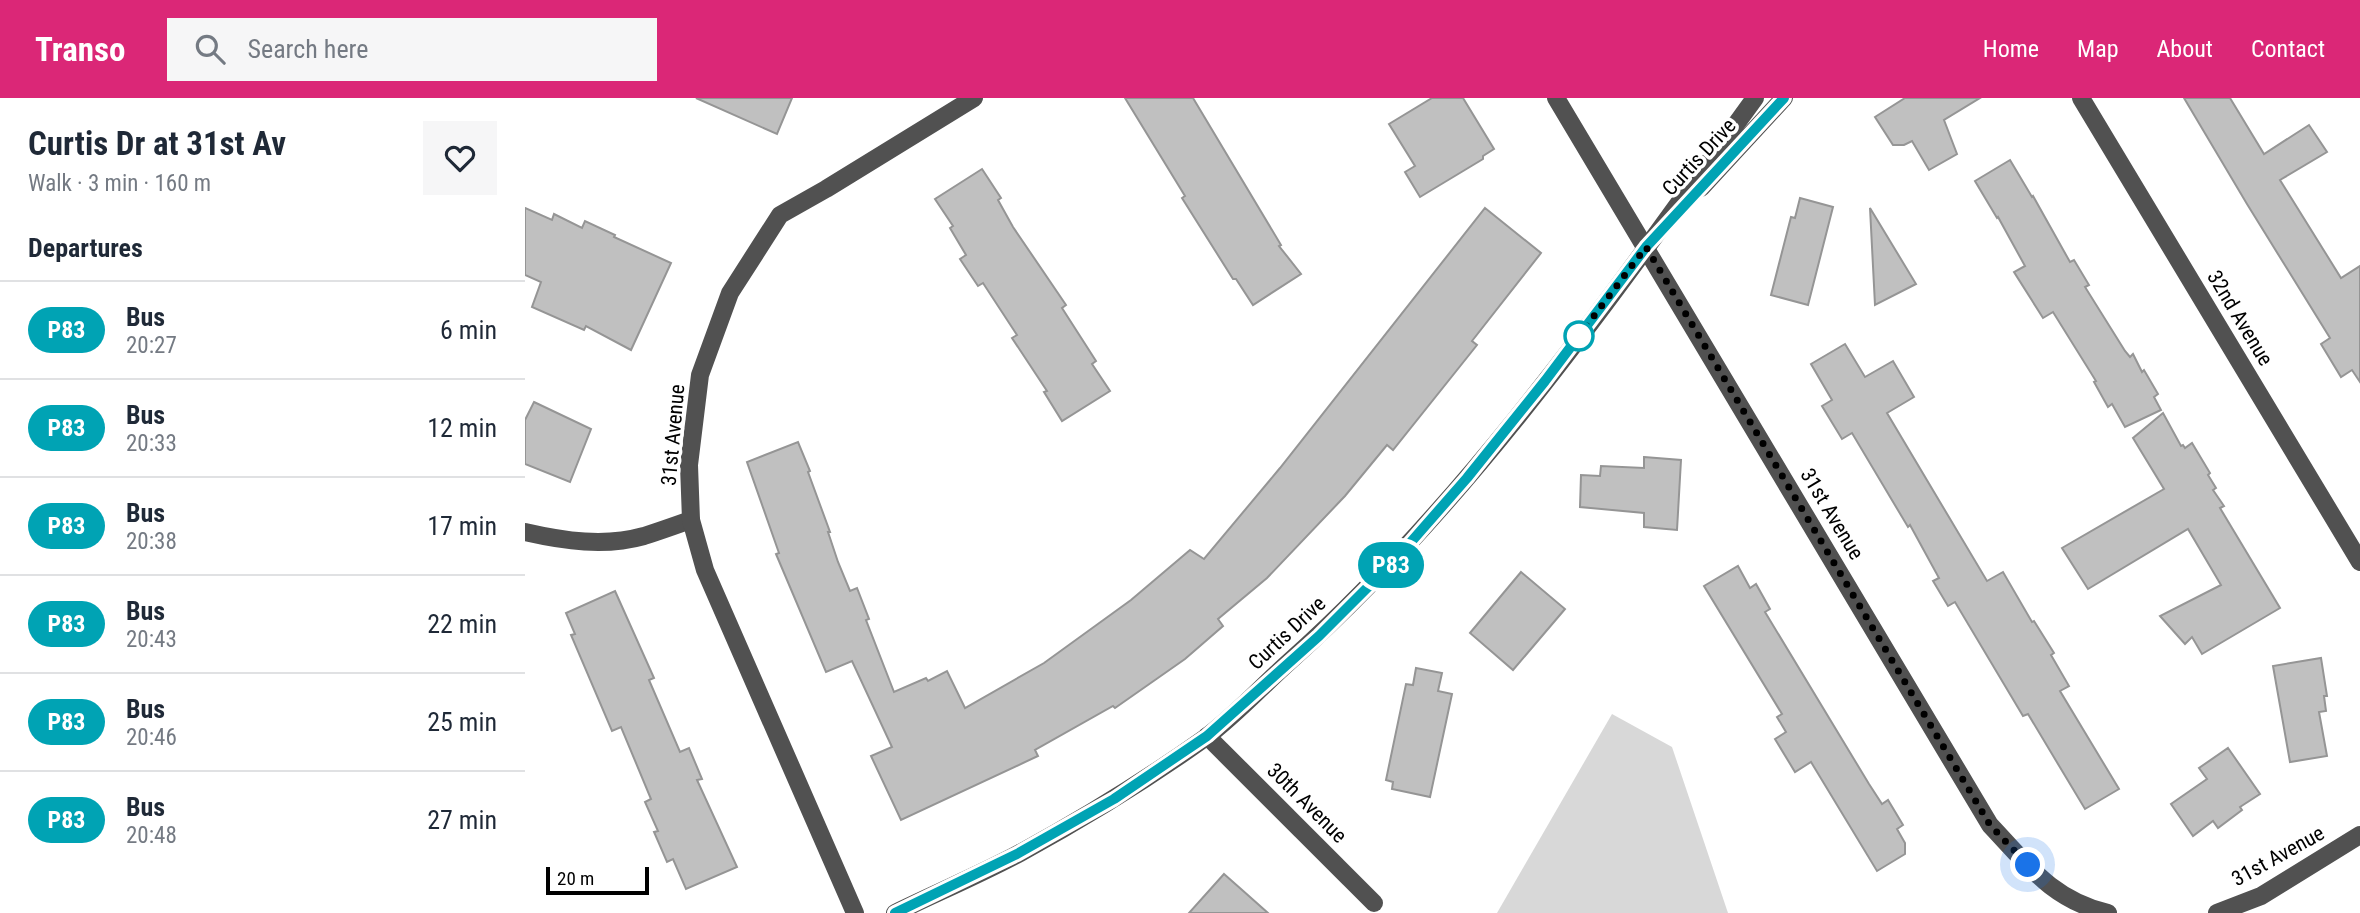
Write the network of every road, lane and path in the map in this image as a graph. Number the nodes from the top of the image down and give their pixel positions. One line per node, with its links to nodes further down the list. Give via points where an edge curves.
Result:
1 (974, 98): 7 (street, 31st Avenue, via 780,215 730,293 701,375 689,465)
2 (1556, 98): 6 (street, 31st Avenue)
3 (1755, 98): 6 (street, Curtis Drive)
4 (1784, 98): 6 (street, Curtis Drive)
5 (2081, 98): 9 (street, 32nd Avenue)
6 (1646, 247): 10 (street, Curtis Drive, via 1545,381 1397,558 1319,636); 15 (street, 31st Avenue, via 1990,825 2046,885 2088,908)
7 (691, 520): 8 (street, via 642,537 609,542 563,541); 13 (street, 31st Avenue, via 705,570)
8 (525, 532)
9 (2360, 562)
10 (1207, 736): 12 (street, 30th Avenue); 14 (street, Curtis Drive, via 1114,799 1030,847)
11 (2360, 835): 16 (street, 31st Avenue, via 2261,896)
12 (1374, 903)
13 (856, 913)
14 (895, 913)
15 (2108, 913)
16 (2217, 913)

